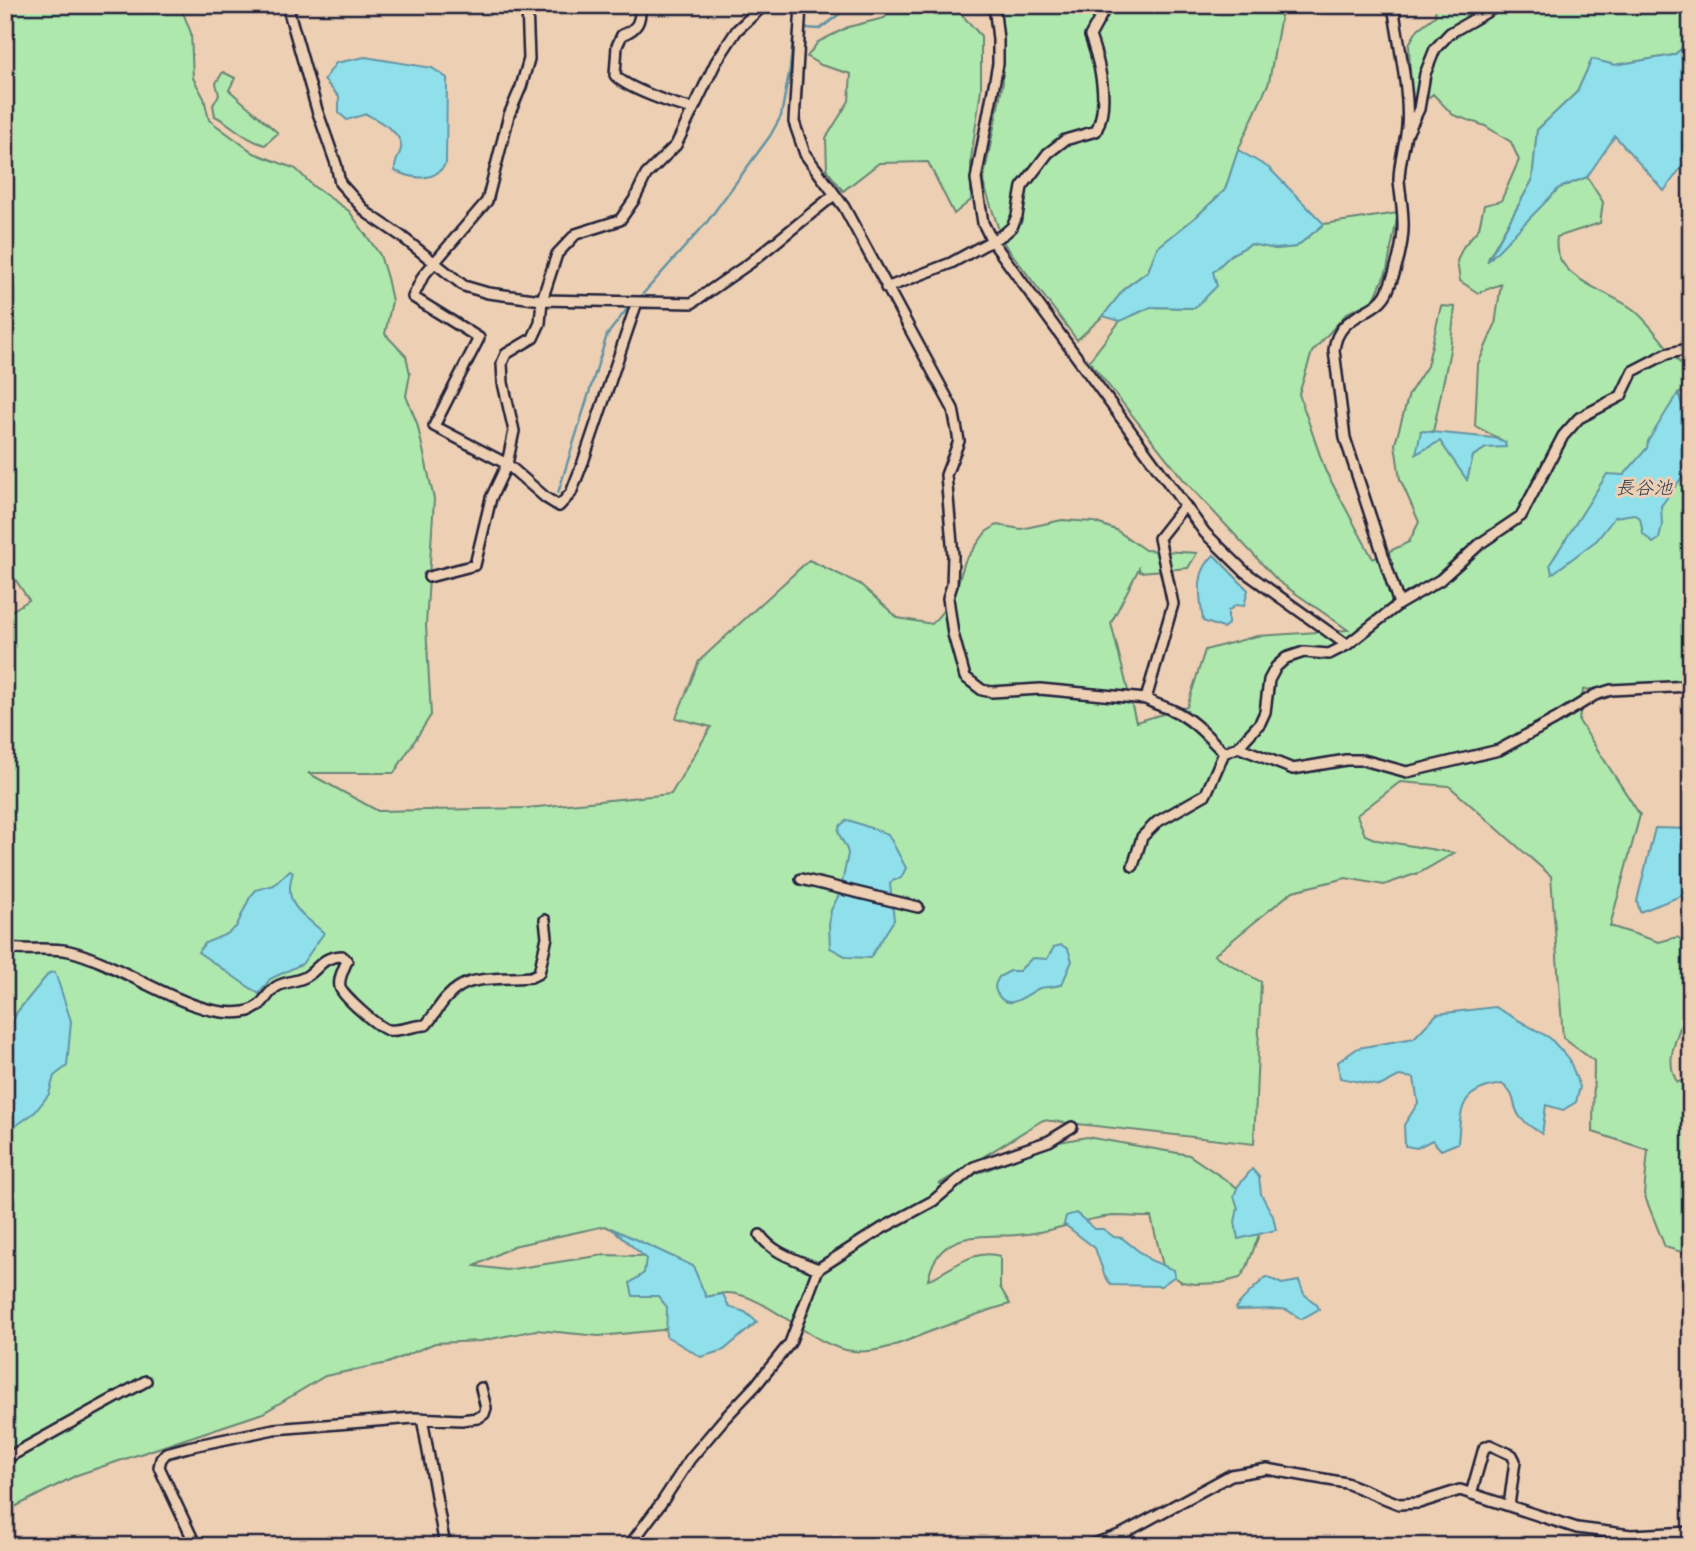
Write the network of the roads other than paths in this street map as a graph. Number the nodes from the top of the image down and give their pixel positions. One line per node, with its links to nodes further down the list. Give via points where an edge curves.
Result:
1 (287, 5): 14 (street, via 340,183 367,213)
2 (527, 5): 14 (street, via 529,60 487,201)
3 (641, 5): 10 (street, via 640,19 617,46 615,75 635,88)
4 (764, 5): 10 (street, via 737,30)
5 (801, 5): 12 (street, via 794,122 805,154)
6 (994, 5): 13 (street, via 998,64 976,179 983,223)
7 (1107, 5): 13 (street, via 1090,36 1105,96 1102,119 1096,131 1065,140 1048,153 1022,187 1012,227)
8 (1393, 5): 11 (street, via 1406,101)
9 (1499, 5): 11 (street, via 1450,33 1435,49 1419,109)
10 (692, 108): 16 (street, via 676,145 646,175 620,220 576,234 557,254)
11 (1403, 144): 22 (street, via 1399,178 1404,223 1389,288 1383,301 1345,325 1334,351 1345,438)
12 (834, 195): 15 (street); 17 (street, via 692,303)
13 (992, 241): 15 (street); 20 (street)
14 (435, 262): 16 (street, via 464,286); 19 (street, via 413,297 479,338 434,426)
15 (886, 288): 25 (street, via 956,418 959,441 946,475 953,555 948,598 965,677 987,692 1040,689)
16 (542, 300): 17 (street); 19 (street, via 533,338 506,354 502,363 514,431)
17 (637, 303): 19 (street, via 571,493 559,506)
18 (1691, 348): 22 (street, via 1666,354 1633,371 1621,396 1579,418 1563,436 1521,516 1481,543 1440,580)
19 (507, 464): 21 (street, via 491,498 475,565)
20 (1185, 505): 23 (street, via 1205,533 1245,572); 25 (street, via 1159,538 1173,604)
21 (429, 577)
22 (1399, 604): 23 (street)
23 (1347, 645): 26 (street, via 1329,653 1294,655 1276,667 1260,723)
24 (1691, 686): 26 (street, via 1611,690 1499,750 1407,772 1363,760 1293,769)
25 (1146, 699): 27 (street, via 1198,726)
26 (1238, 747): 27 (street)
27 (1224, 753): 28 (street, via 1206,794 1157,822 1142,837)
28 (1133, 866)
29 (801, 879): 30 (street)
30 (918, 907)
31 (545, 920): 32 (street, via 547,937 539,973 469,981 436,1009 426,1025 388,1030 347,999 340,988 347,961 342,956 331,956 307,976 277,987 262,1005 247,1012 226,1013 200,1007 68,951)
32 (5, 948)
33 (1072, 1127): 35 (street, via 1049,1141 974,1167 933,1201)
34 (760, 1235): 35 (street, via 778,1251)
35 (818, 1269): 45 (street, via 790,1343 690,1459)
36 (146, 1381): 39 (street)
37 (481, 1388): 38 (street, via 486,1408 478,1418)
38 (422, 1418): 43 (street, via 274,1429 166,1453 159,1467); 44 (street)
39 (5, 1459)
40 (1472, 1494): 41 (street); 41 (street, via 1483,1448 1490,1445 1515,1461); 46 (street, via 1460,1490 1399,1504 1346,1483 1250,1470 1231,1475 1122,1534)
41 (1509, 1506): 42 (street, via 1577,1528 1631,1535)
42 (1691, 1532)
43 (196, 1546)
44 (445, 1546)
45 (629, 1546)
46 (1087, 1546)

